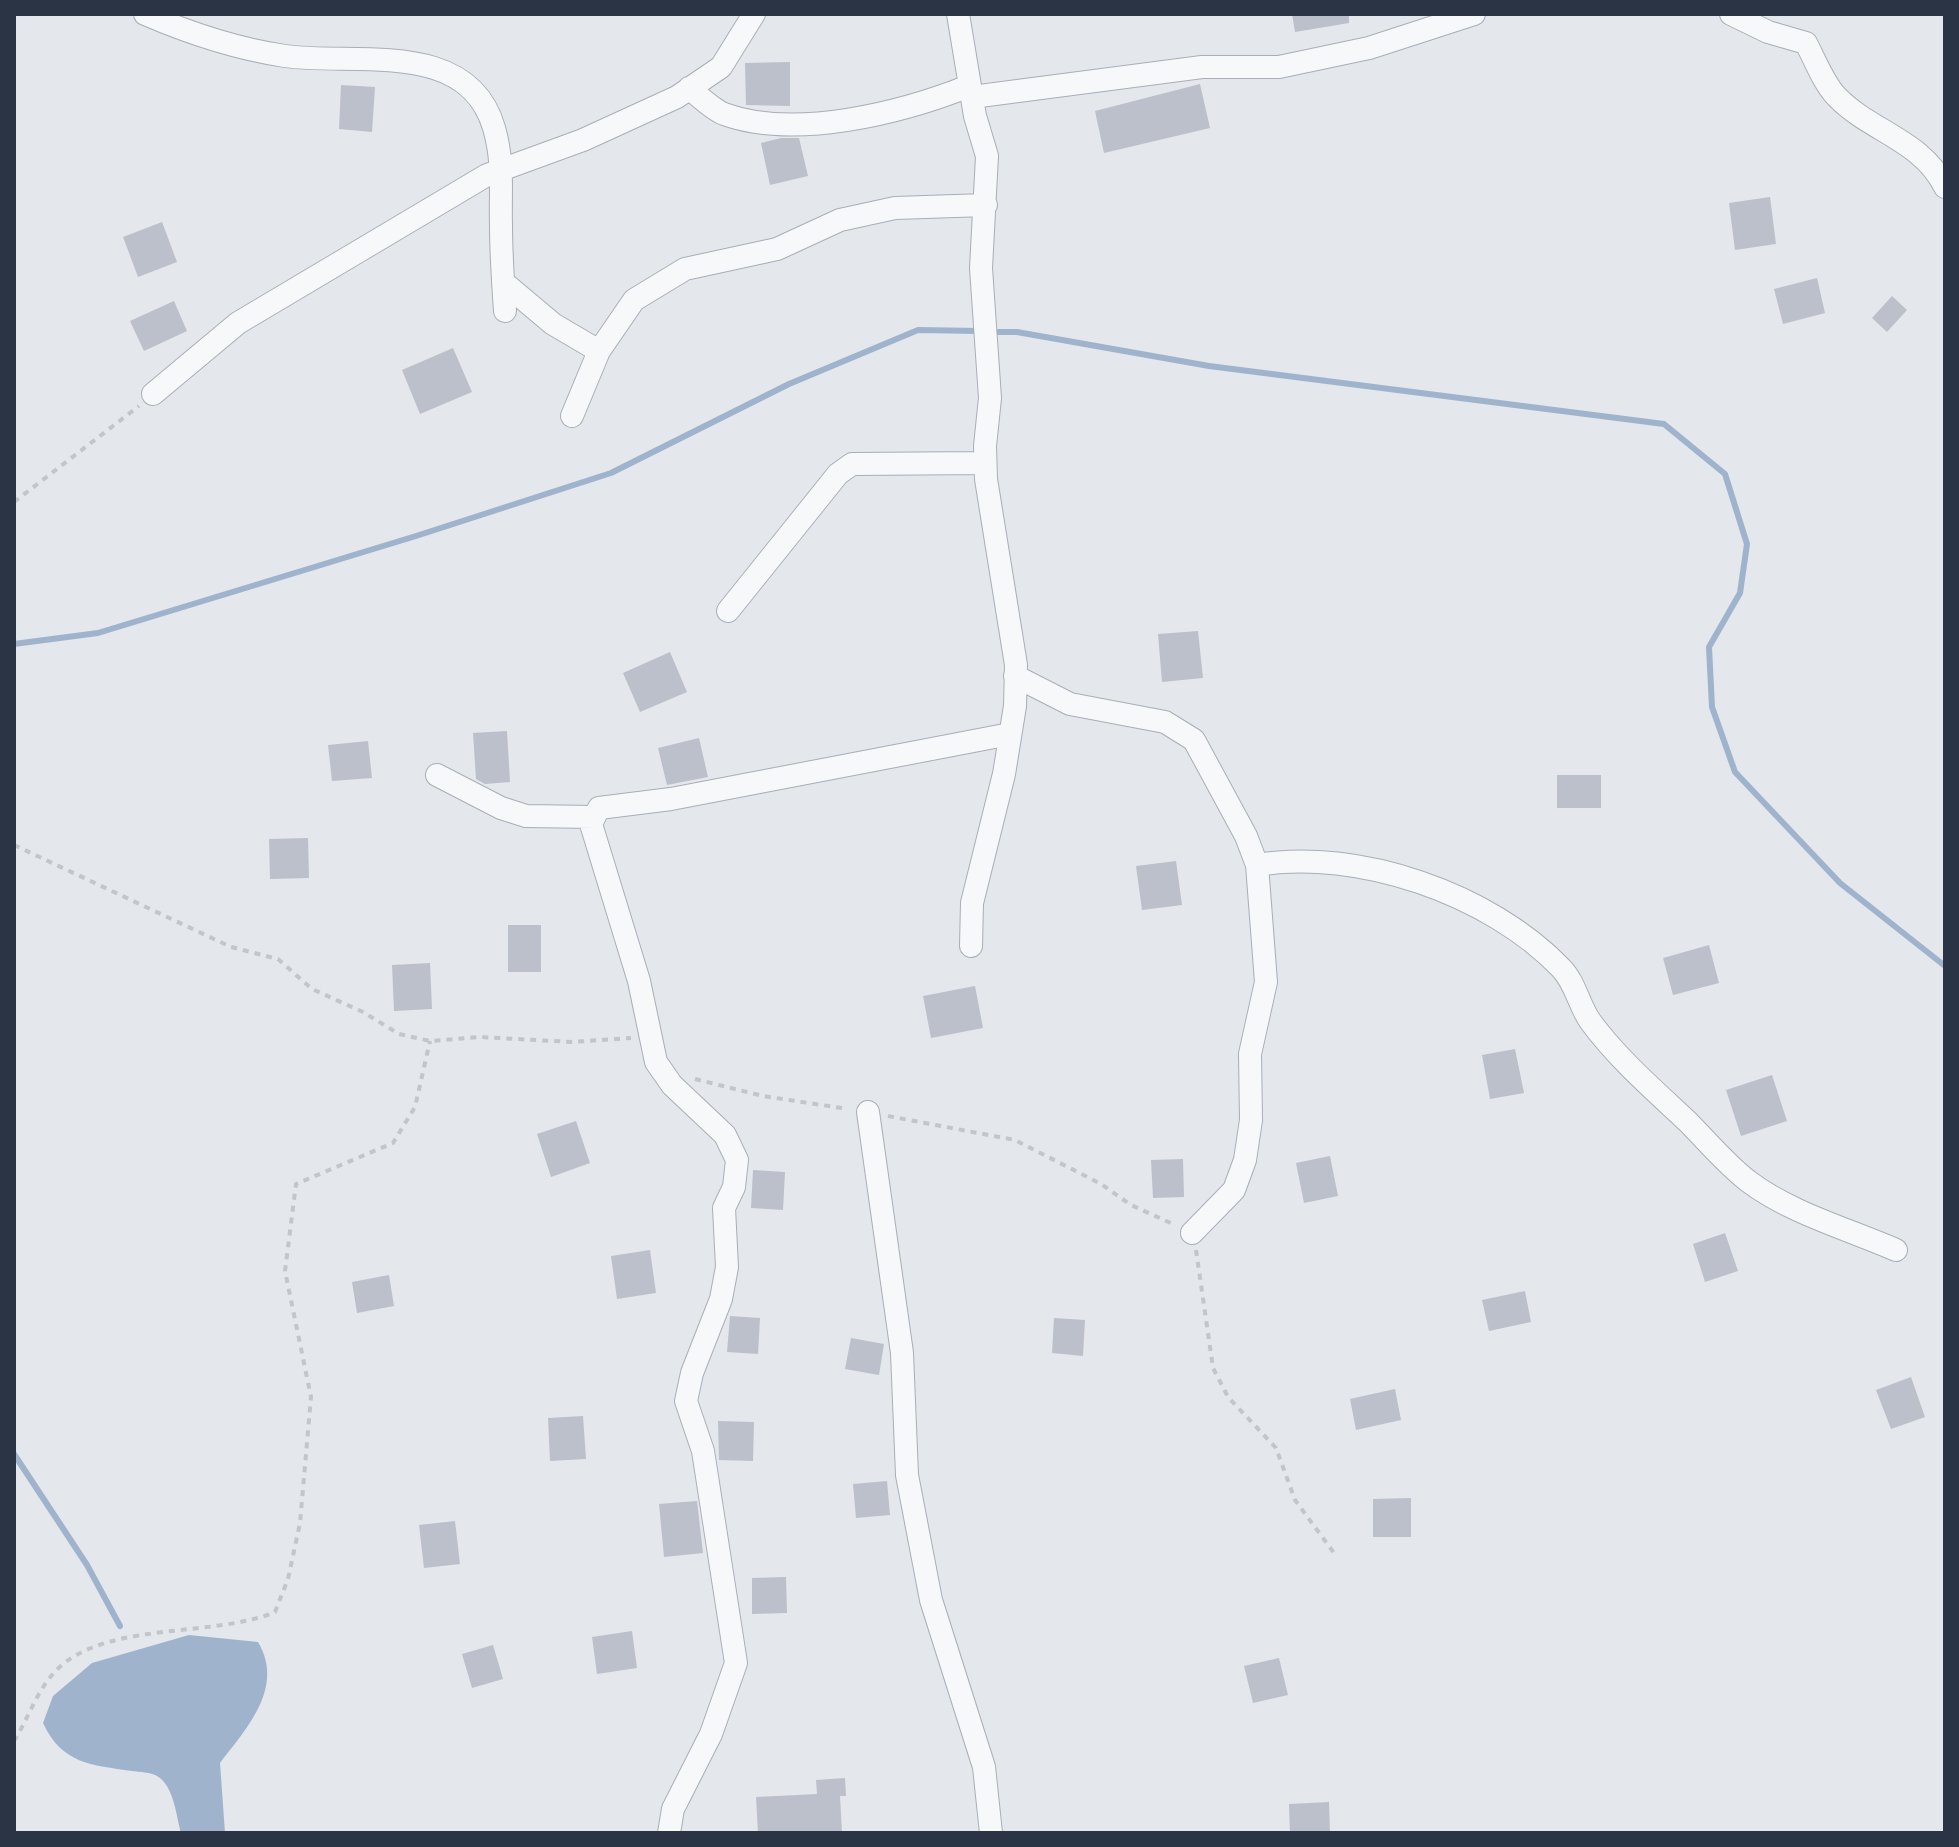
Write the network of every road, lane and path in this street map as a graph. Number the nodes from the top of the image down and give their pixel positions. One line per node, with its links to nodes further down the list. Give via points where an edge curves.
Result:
1 (145, 14): 8 (street, via 188,32 286,56 431,66 470,85 493,125)
2 (754, 14): 6 (street, via 721,67)
3 (958, 14): 7 (street)
4 (1474, 14): 7 (street, via 1369,48 1279,67 1202,67)
5 (1731, 14): 9 (street, via 1806,43 1836,96 1911,145)
6 (689, 88): 7 (street, via 722,114 812,124 883,114); 8 (street, via 583,140)
7 (970, 91): 10 (street, via 987,156)
8 (503, 169): 11 (street); 14 (street, via 238,323)
9 (1945, 187)
10 (986, 205): 13 (street, via 895,208 840,220 777,249 685,269 634,300); 16 (street, via 981,268 990,398)
11 (503, 282): 12 (street); 13 (street, via 553,324)
12 (505, 311)
13 (599, 351): 15 (street)
14 (153, 394): 17 (path)
15 (572, 416)
16 (985, 463): 18 (street, via 852,464 838,474); 19 (street)
17 (14, 502)
18 (728, 611)
19 (1015, 676): 20 (street); 24 (street, via 1070,704 1165,722 1194,740)
20 (1010, 734): 22 (street, via 599,808); 25 (street, via 972,903)
21 (437, 775): 22 (street, via 526,816)
22 (594, 817): 26 (street, via 592,836)
23 (14, 845): 27 (path, via 231,947 278,959 324,996 399,1034)
24 (1257, 865): 30 (street, via 1266,982 1250,1054 1251,1120 1245,1160 1234,1190); 31 (street, via 1294,858 1391,873 1479,908 1528,936 1564,971 1590,1020 1626,1062 1748,1181)
25 (971, 946)
26 (653, 1037): 27 (path); 28 (street)
27 (430, 1041): 33 (path, via 415,1107 393,1143 296,1184 285,1271 311,1397 300,1523 275,1612 253,1622 185,1627 108,1643 64,1664 37,1695)
28 (662, 1070): 29 (path, via 763,1096); 34 (street, via 725,1135 737,1160 734,1187 724,1208 727,1267 721,1299 686,1401 703,1451 736,1663 711,1734 673,1809)
29 (868, 1112): 30 (path, via 1015,1140); 35 (street, via 902,1353 907,1475 931,1600 984,1767)
30 (1192, 1233): 32 (path, via 1213,1368 1228,1397 1276,1448 1295,1500)
31 (1896, 1250)
32 (1334, 1553)
33 (14, 1741)
34 (669, 1833)
35 (991, 1833)

